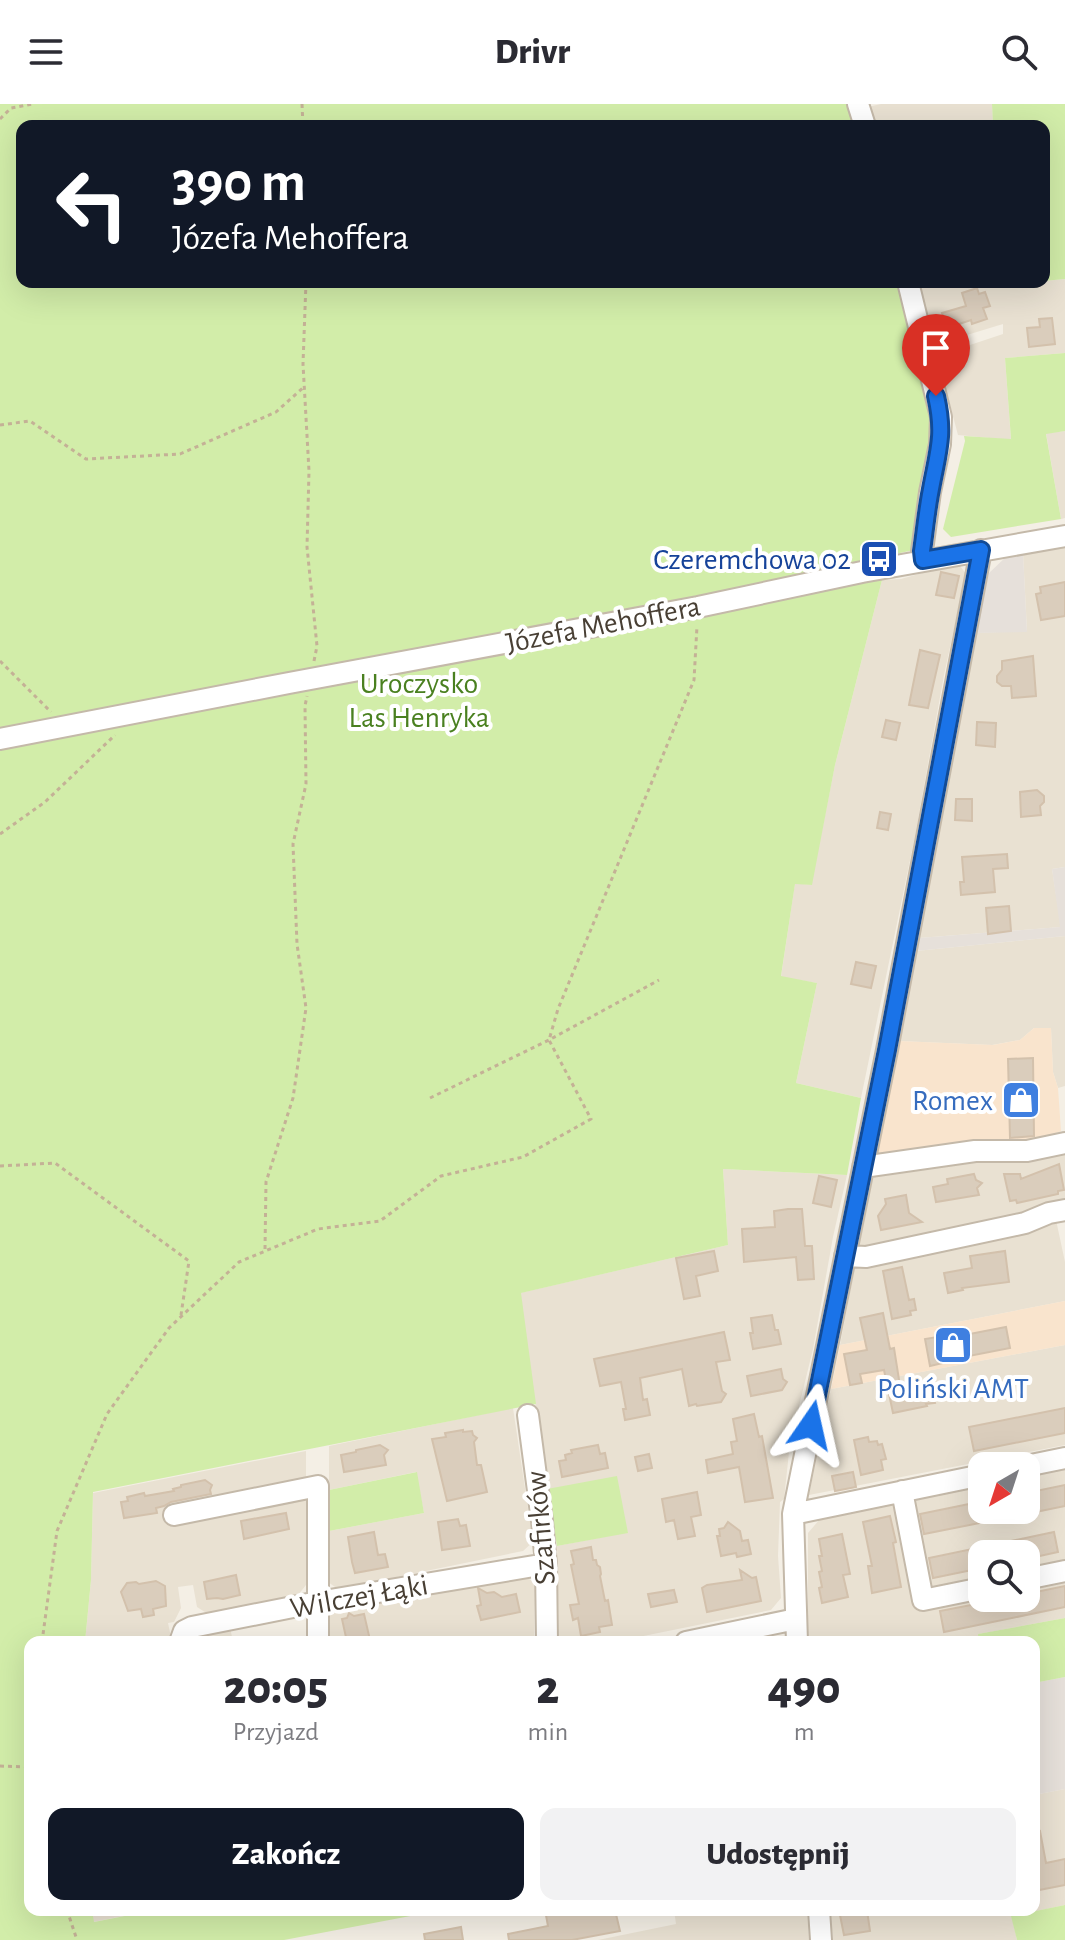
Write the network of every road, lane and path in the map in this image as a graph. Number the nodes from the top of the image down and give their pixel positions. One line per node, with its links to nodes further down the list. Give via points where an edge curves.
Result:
1 (33, 104): 2 (path, via 11,108)
2 (0, 119)
3 (306, 288): 5 (path)
4 (909, 288): 9 (street, via 941,417)
5 (305, 386): 6 (path, via 276,412 180,454 86,459 30,421); 12 (path, via 307,547 317,646)
6 (0, 425)
7 (1065, 536): 8 (street, Józefa Mehoffera)
8 (981, 550): 9 (street, Józefa Mehoffera); 22 (street)
9 (923, 560): 10 (street, Józefa Mehoffera)
10 (698, 607): 12 (street, Józefa Mehoffera); 18 (path, via 694,680)
11 (0, 661): 13 (path)
12 (310, 679): 13 (street, Józefa Mehoffera); 24 (path, via 306,784 293,844 306,1008 293,1098 266,1182)
13 (66, 727): 15 (street, Józefa Mehoffera)
14 (117, 733): 16 (path, via 45,802)
15 (0, 739)
16 (0, 834)
17 (659, 980): 18 (path)
18 (549, 1040): 19 (path); 24 (path, via 591,1119 523,1157 441,1176 380,1221 318,1229)
19 (430, 1098)
20 (1065, 1143): 22 (street)
21 (0, 1166): 26 (path, via 55,1163 189,1261)
22 (863, 1167): 25 (street)
23 (1065, 1210): 25 (street, via 866,1257)
24 (265, 1251): 26 (path, via 239,1262)
25 (845, 1256): 32 (street)
26 (181, 1317): 40 (path, via 107,1414 57,1531)
27 (528, 1415): 34 (street, Szafirków)
28 (1065, 1458): 29 (street)
29 (1040, 1463)
30 (968, 1478): 31 (street)
31 (902, 1491): 32 (street); 37 (street, via 923,1600)
32 (793, 1514): 39 (street)
33 (174, 1515): 38 (street, via 318,1486)
34 (546, 1564): 38 (street, Wilczej Łąki); 43 (street, Szafirków)
35 (1065, 1571): 36 (street)
36 (1040, 1576)
37 (968, 1591)
38 (318, 1602): 41 (street, Wilczej Łąki, via 192,1627); 42 (street)
39 (796, 1619): 44 (street); 45 (street)
40 (43, 1636)
41 (182, 1636)
42 (318, 1636)
43 (547, 1636)
44 (715, 1636)
45 (797, 1636)
46 (0, 1766): 47 (path)
47 (24, 1767)
48 (69, 1916): 50 (path)
49 (819, 1916): 51 (street)
50 (77, 1940)
51 (821, 1940)

